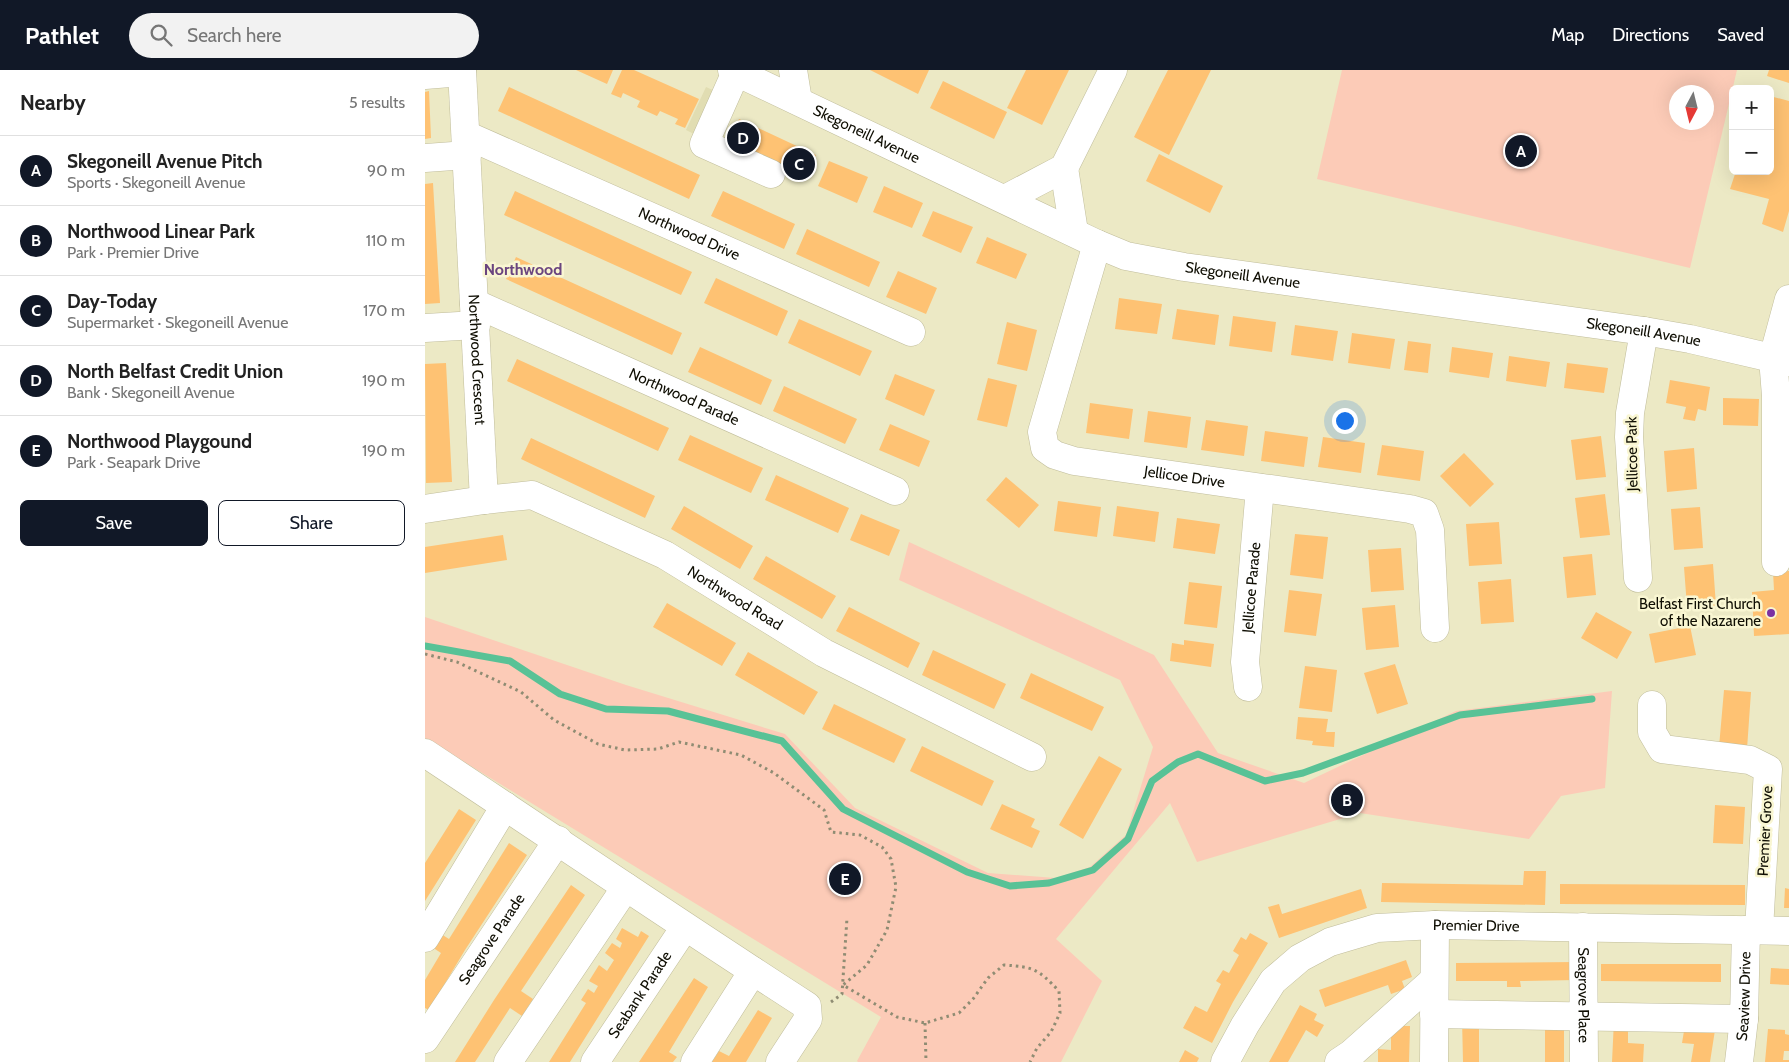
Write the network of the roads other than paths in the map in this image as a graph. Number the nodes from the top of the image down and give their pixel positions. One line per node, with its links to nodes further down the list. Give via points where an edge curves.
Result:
1 (793, 70): 6 (street)
2 (1113, 70): 9 (street)
3 (462, 71): 5 (street); 7 (street, Northwood Crescent)
4 (736, 71): 6 (street, Skegoneill Avenue); 10 (street, via 704,144)
5 (425, 75)
6 (798, 101): 11 (street, Skegoneill Avenue)
7 (467, 145): 8 (street, Northwood Drive); 14 (street, Northwood Crescent); 17 (street, Northwood Drive)
8 (425, 158)
9 (1064, 168): 11 (street); 12 (street)
10 (771, 174)
11 (1005, 199): 12 (street, Skegoneill Avenue)
12 (1086, 238): 16 (street, Skegoneill Avenue, via 1127,256 1203,270); 19 (street, Jellicoe Drive, via 1042,432 1045,448 1074,461)
13 (1789, 300): 18 (street)
14 (475, 314): 15 (street, Northwood Parade); 20 (street, Northwood Parade); 21 (street, Northwood Crescent)
15 (425, 328)
16 (1644, 331): 18 (street, Skegoneill Avenue); 24 (street, Jellicoe Park, via 1629,437)
17 (911, 332)
18 (1781, 360): 23 (street, via 1776,396)
19 (1260, 488): 25 (street, Jellicoe Drive, via 1424,513 1430,530); 26 (street, Jellicoe Parade, via 1245,662)
20 (895, 491)
21 (484, 500): 22 (street, Northwood Road); 28 (street, Northwood Road, via 532,495 665,555 824,653)
22 (425, 509)
23 (1776, 562)
24 (1638, 578)
25 (1435, 628)
26 (1248, 687)
27 (1652, 704): 36 (street, Premier Grove, via 1652,732 1662,749 1750,760 1768,770)
28 (1032, 757)
29 (427, 758): 30 (street)
30 (505, 806): 31 (street); 38 (street)
31 (558, 840): 32 (street); 44 (street, Seagrove Parade)
32 (626, 887): 34 (street); 45 (street)
33 (1435, 925): 35 (street, Premier Drive); 40 (street); 49 (street, Premier Drive, via 1377,928 1329,942 1301,958 1273,981)
34 (685, 927): 39 (street); 46 (street, Seabank Parade)
35 (1583, 927): 36 (street, Premier Drive); 42 (street, Seagrove Place)
36 (1753, 930): 37 (street, Premier Drive); 43 (street, Seaview Drive)
37 (1789, 931)
38 (425, 938)
39 (753, 971): 47 (street); 48 (street, via 807,1006 808,1019)
40 (1434, 980): 41 (street); 50 (street)
41 (1435, 1014): 42 (street); 51 (street)
42 (1583, 1015): 43 (street); 52 (street, Seagrove Place)
43 (1744, 1019): 53 (street, Seaview Drive)
44 (425, 1039)
45 (508, 1062)
46 (595, 1062)
47 (695, 1062)
48 (780, 1062)
49 (1225, 1062)
50 (1339, 1062)
51 (1435, 1062)
52 (1584, 1062)
53 (1739, 1062)

